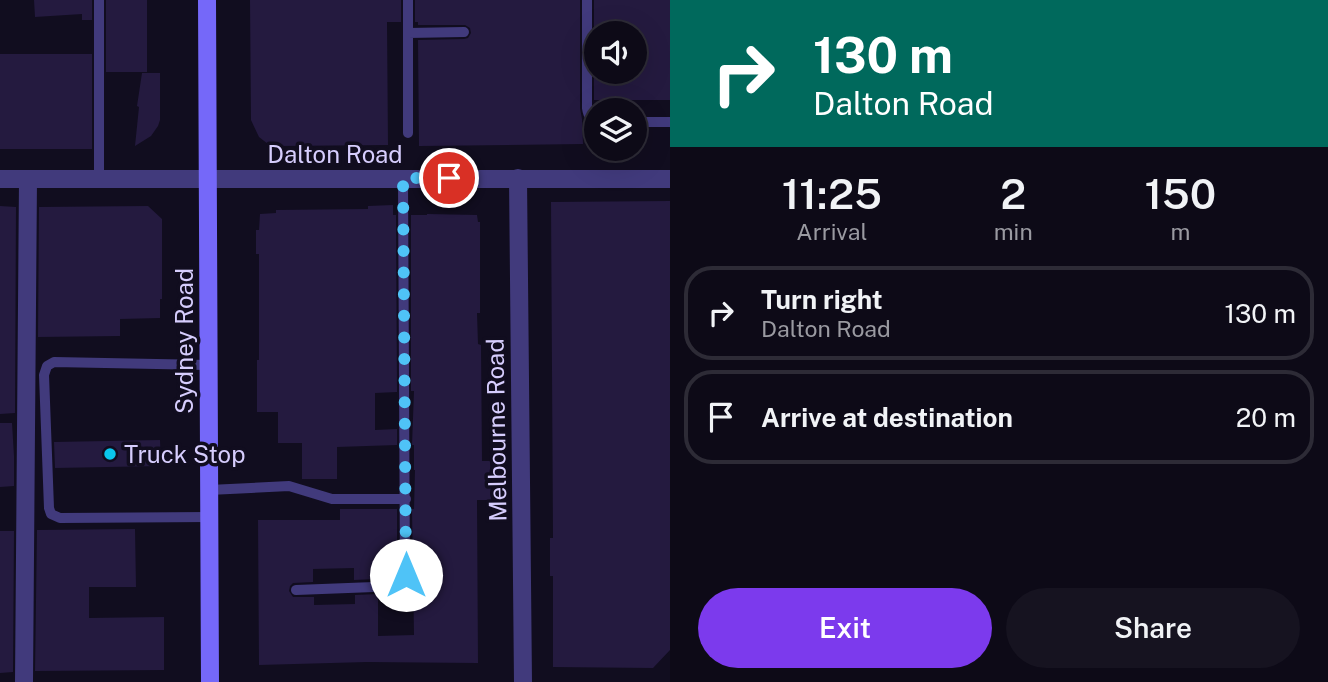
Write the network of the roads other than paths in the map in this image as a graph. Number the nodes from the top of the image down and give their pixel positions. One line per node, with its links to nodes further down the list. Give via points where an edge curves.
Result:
1 (99, 0): 15 (lane)
2 (207, 0): 16 (main road, Sydney Road)
3 (408, 0): 6 (lane)
4 (587, 0): 7 (lane)
5 (464, 32): 6 (lane)
6 (408, 33): 10 (lane)
7 (587, 98)
8 (647, 122): 9 (lane)
9 (669, 122)
10 (408, 132)
11 (403, 178): 12 (street, Dalton Road); 16 (street, Dalton Road); 20 (lane)
12 (518, 178): 17 (street, Dalton Road); 25 (street, Melbourne Road)
13 (0, 179): 14 (street, Dalton Road)
14 (28, 179): 15 (street, Dalton Road); 23 (street)
15 (99, 179): 16 (street, Dalton Road)
16 (208, 179): 18 (main road, Sydney Road)
17 (670, 179)
18 (208, 365): 19 (main road, Sydney Road); 21 (lane, via 54,362 44,375 51,514 60,518)
19 (209, 490): 20 (lane, via 289,486 332,499); 21 (main road, Sydney Road)
20 (406, 499): 22 (lane, via 404,583)
21 (209, 517): 24 (main road, Sydney Road)
22 (296, 590)
23 (24, 682)
24 (210, 682)
25 (523, 682)

